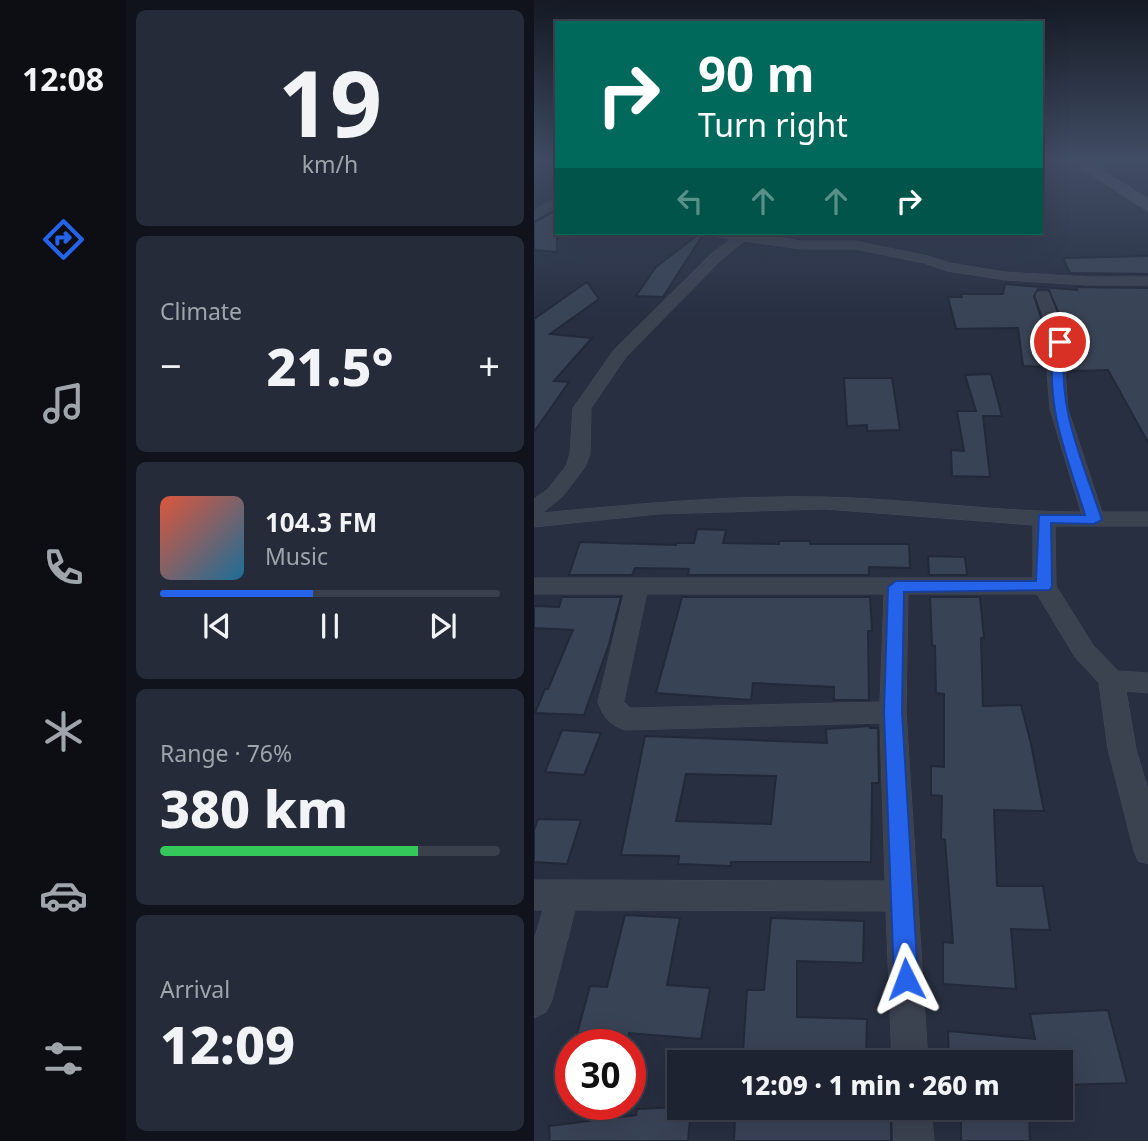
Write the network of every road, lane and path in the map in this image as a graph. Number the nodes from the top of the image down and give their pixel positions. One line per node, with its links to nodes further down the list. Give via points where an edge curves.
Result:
1 (537, 214): 2 (street)
2 (555, 214)
3 (742, 235): 7 (street, via 634,340 596,386 582,408 575,467 555,493)
4 (748, 235): 5 (street, via 801,245 855,245 1005,276)
5 (1148, 281)
6 (1043, 295): 11 (street, via 1060,342 1056,371 1059,410)
7 (534, 509)
8 (1044, 519): 10 (street, via 825,503 658,509); 11 (street); 13 (street)
9 (1148, 519): 11 (street)
10 (534, 520)
11 (1094, 520)
12 (534, 586): 15 (street)
13 (1044, 586): 14 (street); 16 (street, via 1084,651)
14 (896, 587): 15 (street); 18 (street)
15 (637, 588): 18 (street, via 611,702 625,719)
16 (1111, 680): 17 (street); 19 (street, via 1122,749)
17 (1148, 683)
18 (893, 712): 21 (street)
19 (1148, 851)
20 (549, 895): 21 (street); 22 (street)
21 (902, 897): 23 (street)
22 (534, 1000)
23 (909, 1050)
24 (913, 1120): 25 (street)
25 (914, 1141)

